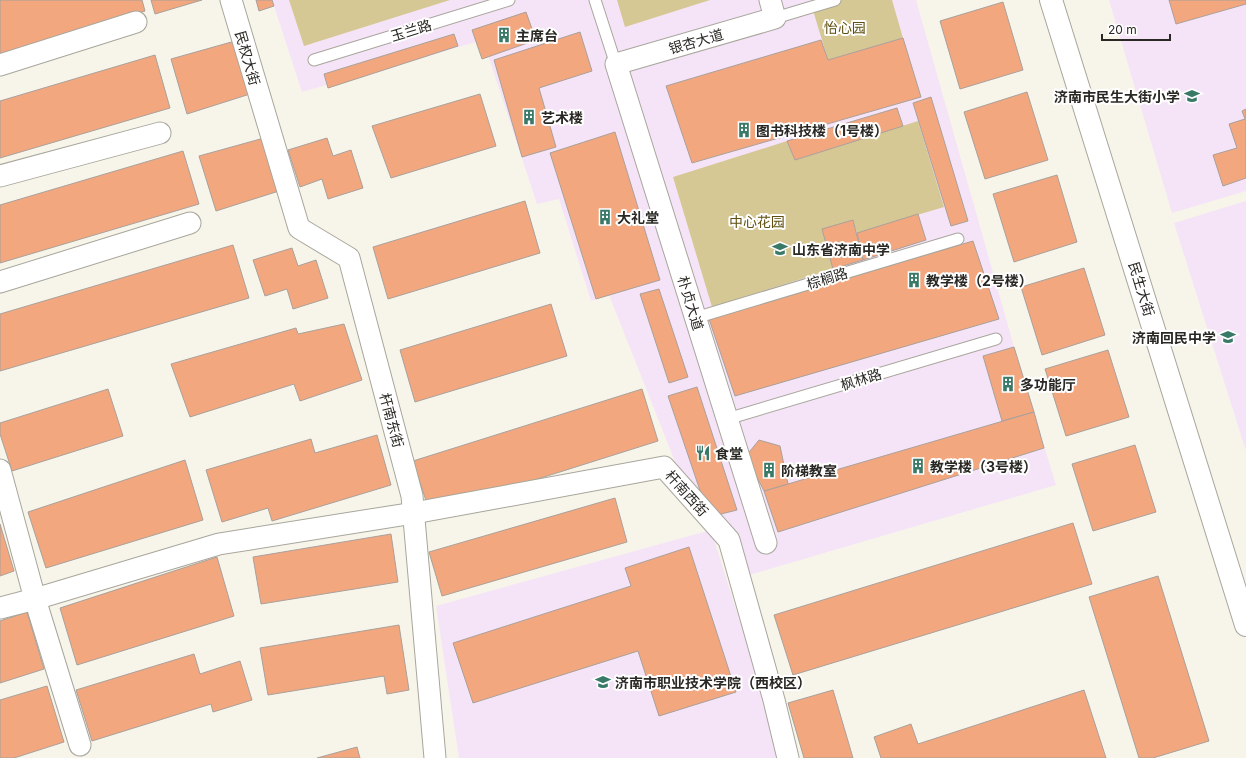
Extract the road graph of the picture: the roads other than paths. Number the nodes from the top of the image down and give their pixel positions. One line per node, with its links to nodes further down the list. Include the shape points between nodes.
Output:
1 (231, 0): 11 (street, 民权大街)
2 (509, 0): 8 (lane, 玉兰路)
3 (595, 0): 10 (lane)
4 (835, 0): 6 (lane)
5 (1052, 0): 25 (main road, 民生大街)
6 (772, 9): 10 (street, 银杏大道)
7 (136, 22): 9 (street)
8 (314, 60)
9 (0, 65)
10 (617, 66): 17 (street, 朴贞大道)
11 (265, 117): 21 (street, 杆南东街, via 299,228 349,258 412,496)
12 (160, 133): 13 (street)
13 (0, 176)
14 (190, 223): 16 (street)
15 (958, 239): 17 (lane, 棕榈路)
16 (0, 282)
17 (695, 318): 19 (street, 朴贞大道)
18 (996, 339): 19 (lane, 枫林路)
19 (727, 419): 22 (street, 朴贞大道)
20 (0, 470): 23 (street)
21 (414, 513): 23 (street, via 219,544); 27 (street, 杆南东街); 28 (street, 杆南西街, via 664,467 729,540)
22 (766, 543)
23 (35, 599): 24 (street); 26 (street)
24 (0, 608)
25 (1246, 625)
26 (80, 744)
27 (435, 758)
28 (788, 758)

